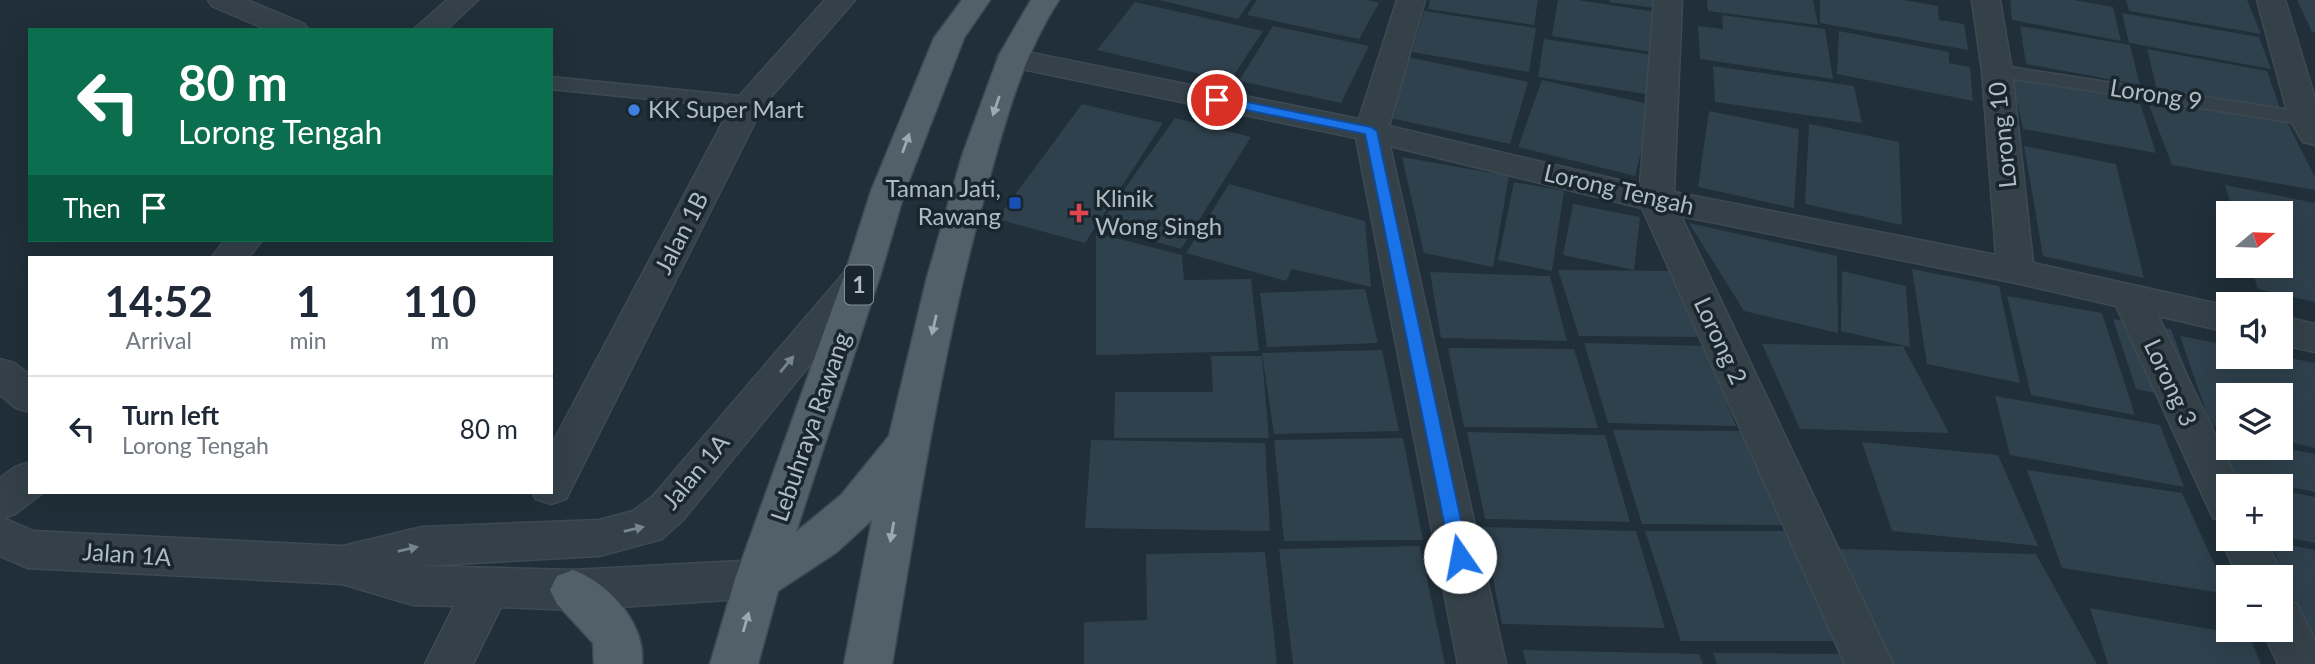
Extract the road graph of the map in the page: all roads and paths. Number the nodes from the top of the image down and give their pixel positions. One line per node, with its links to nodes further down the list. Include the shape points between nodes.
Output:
1 (222, 0): 10 (street)
2 (464, 0): 11 (street)
3 (841, 0): 15 (street, Jalan 1B)
4 (976, 0): 22 (main road, Lebuhraya Rawang / 1, one-way to 4, via 914,121 949,38)
5 (1045, 0): 12 (main road)
6 (1411, 0): 17 (street)
7 (1668, 0): 18 (street, Lorong 2)
8 (1986, 0): 13 (street, Lorong 10)
9 (2271, 0): 16 (street)
10 (289, 28)
11 (430, 28)
12 (1012, 58): 17 (street, Lorong Tengah); 29 (main road, one-way to 29, via 960,215)
13 (1997, 71): 16 (lane, Lorong 9); 21 (street, Lorong 10)
14 (553, 83): 15 (lane)
15 (749, 103): 30 (street, Jalan 1B)
16 (2312, 124)
17 (1371, 131): 18 (street, Lorong Tengah); 46 (street)
18 (1656, 200): 21 (street, Lorong Tengah); 47 (street, Lorong 2)
19 (242, 242): 20 (street)
20 (231, 256)
21 (2016, 271): 23 (street, Lorong Tengah)
22 (862, 276): 36 (street, Jalan 1A, one-way to 22, via 599,538 646,526 668,508); 38 (main road, Lebuhraya Rawang / 1)
23 (2130, 297): 24 (street, Lorong Tengah); 31 (street, Lorong 3)
24 (2216, 316)
25 (2293, 333): 26 (street)
26 (2315, 338)
27 (0, 373): 28 (street)
28 (28, 395)
29 (913, 417): 38 (main road, via 901,449 858,509 796,558); 45 (main road, one-way to 45)
30 (553, 478)
31 (2216, 480)
32 (28, 481): 34 (street)
33 (546, 494): 36 (street, Jalan 1B)
34 (0, 502)
35 (0, 535): 37 (street, Jalan 1A, via 28,548)
36 (524, 542): 37 (street, Jalan 1A, one-way to 36, via 422,546)
37 (342, 565): 39 (street, Jalan 1A, via 413,585)
38 (758, 579): 40 (street, Jalan 1A); 44 (main road, Lebuhraya Rawang / 1, one-way to 38)
39 (487, 588): 40 (street, Jalan 1A); 42 (street)
40 (573, 590): 43 (main road, via 611,628)
41 (2291, 642): 48 (street)
42 (449, 664)
43 (618, 664)
44 (734, 664)
45 (868, 664)
46 (1482, 664)
47 (1868, 664)
48 (2302, 664)

